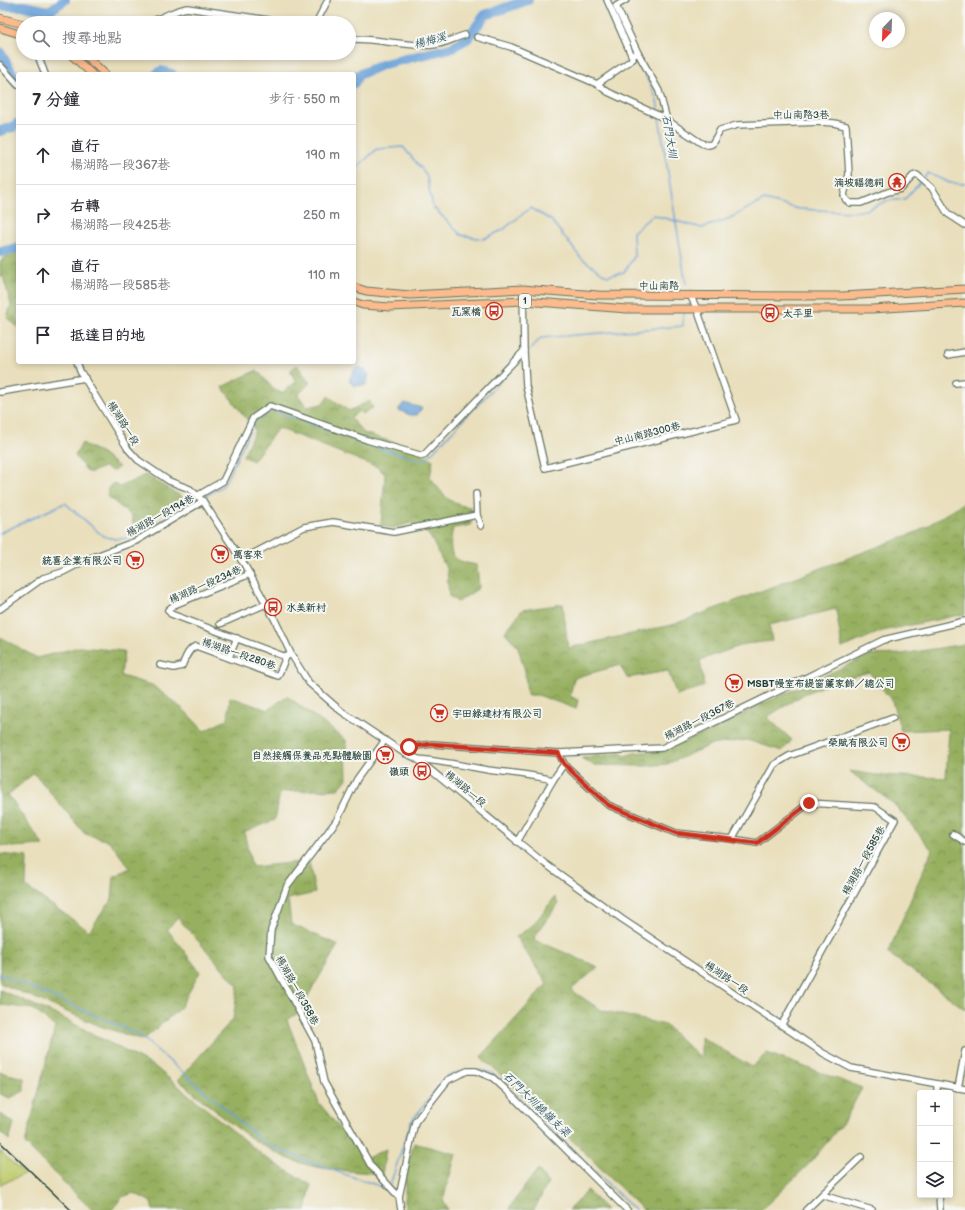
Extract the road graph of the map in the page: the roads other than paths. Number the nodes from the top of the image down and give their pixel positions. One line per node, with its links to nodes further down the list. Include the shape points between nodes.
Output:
1 (328, 0): 6 (street)
2 (606, 0): 15 (street)
3 (626, 0): 14 (street, via 616,6)
4 (165, 16): 5 (street, via 172,11 187,8)
5 (241, 16)
6 (320, 16)
7 (3, 19): 8 (main road)
8 (16, 22)
9 (2, 29): 10 (main road)
10 (16, 33)
11 (465, 35): 13 (street, via 433,45)
12 (477, 37): 24 (street, via 511,47)
13 (356, 39)
14 (638, 53): 15 (street); 25 (street, via 659,91)
15 (632, 56): 24 (street, via 633,59)
16 (40, 60): 20 (street)
17 (76, 60): 21 (main road)
18 (92, 60): 22 (main road)
19 (0, 65): 23 (street)
20 (44, 72)
21 (90, 72)
22 (103, 72)
23 (16, 83)
24 (597, 84): 25 (street, via 608,92)
25 (665, 119): 26 (street, 中山南路3巷, via 708,145 712,144 720,130 737,125 821,122 846,126 849,174 844,195 846,200 850,203 861,203 901,189 917,175 932,188 948,214)
26 (965, 225)
27 (356, 288): 28 (main road, 中山南路 / 1, via 410,295)
28 (523, 289): 30 (main road, 中山南路 / 1, via 598,295); 31 (street)
29 (965, 289): 30 (main road, 中山南路 / 1, via 842,296)
30 (690, 295): 34 (street, 中山南路300巷)
31 (524, 301): 32 (main road, 1, via 390,307); 34 (main road, 1, via 626,309); 36 (street)
32 (356, 303)
33 (965, 303): 34 (main road, 1, via 872,309)
34 (697, 309): 36 (street, 中山南路300巷, via 736,420 545,468 529,401)
35 (965, 352): 37 (street)
36 (524, 354): 44 (street, 楊湖路一段194巷, via 423,456 367,440 270,406 253,418 223,481)
37 (948, 355)
38 (78, 364): 39 (street, 楊湖路一段)
39 (85, 378): 42 (street); 44 (street, 楊湖路一段, via 128,449 138,460 169,481 190,489)
40 (965, 382): 41 (street)
41 (956, 383)
42 (0, 392)
43 (476, 494): 45 (street)
44 (200, 498): 47 (street, 楊湖路一段); 50 (street, 楊湖路一段194巷, via 136,541 43,578)
45 (477, 515): 46 (street); 47 (street, via 394,532 333,522 304,527)
46 (481, 526)
47 (241, 560): 48 (street, 楊湖路一段)
48 (250, 574): 49 (street, 楊湖路一段); 51 (street, 楊湖路一段234巷, via 174,605)
49 (266, 604): 53 (street); 55 (street, 楊湖路一段)
50 (0, 610)
51 (168, 610): 54 (street, 楊湖路一段280巷, via 171,614)
52 (965, 621): 61 (street, 楊湖路一段367巷, via 883,640 662,748)
53 (220, 624)
54 (237, 638): 55 (street, 楊湖路一段280巷); 56 (street)
55 (288, 656): 56 (street, 楊湖路一段280巷, via 278,676); 59 (street, 楊湖路一段, via 317,692)
56 (229, 657): 57 (street, 楊湖路一段280巷, via 196,646 188,652 182,666 174,668)
57 (160, 665)
58 (893, 718): 66 (street, via 789,756 774,764)
59 (385, 740): 60 (street, 楊湖路一段); 77 (street, 楊湖路一段358巷, via 357,779 337,820 287,886 271,930 268,956 315,1041 324,1082 371,1166)
60 (404, 753): 61 (street, 楊湖路一段367巷, via 409,747 432,744); 62 (street, 楊湖路一段)
61 (558, 753): 63 (street)
62 (416, 758): 64 (street, via 535,775); 67 (street, 楊湖路一段)
63 (564, 764): 64 (street); 66 (street, via 608,805 676,833)
64 (553, 780): 67 (street)
65 (953, 834): 68 (street)
66 (732, 839): 69 (street, 楊湖路一段585巷, via 757,843 809,803 875,806 895,820)
67 (517, 842): 69 (street, 楊湖路一段, via 622,919)
68 (965, 842)
69 (782, 1024): 71 (street, 楊湖路一段, via 823,1053 852,1068)
70 (965, 1051): 72 (street)
71 (937, 1085): 72 (street, 楊湖路一段); 74 (street)
72 (958, 1088): 73 (street, 楊湖路一段)
73 (965, 1089)
74 (937, 1090)
75 (861, 1157): 76 (street)
76 (822, 1195): 79 (street); 82 (street)
77 (399, 1197): 80 (street); 81 (street, via 415,1122 448,1080 467,1071 476,1071 493,1078)
78 (939, 1198): 84 (street)
79 (856, 1207): 83 (street)
80 (401, 1210)
81 (627, 1210)
82 (806, 1210)
83 (872, 1210)
84 (940, 1210)

